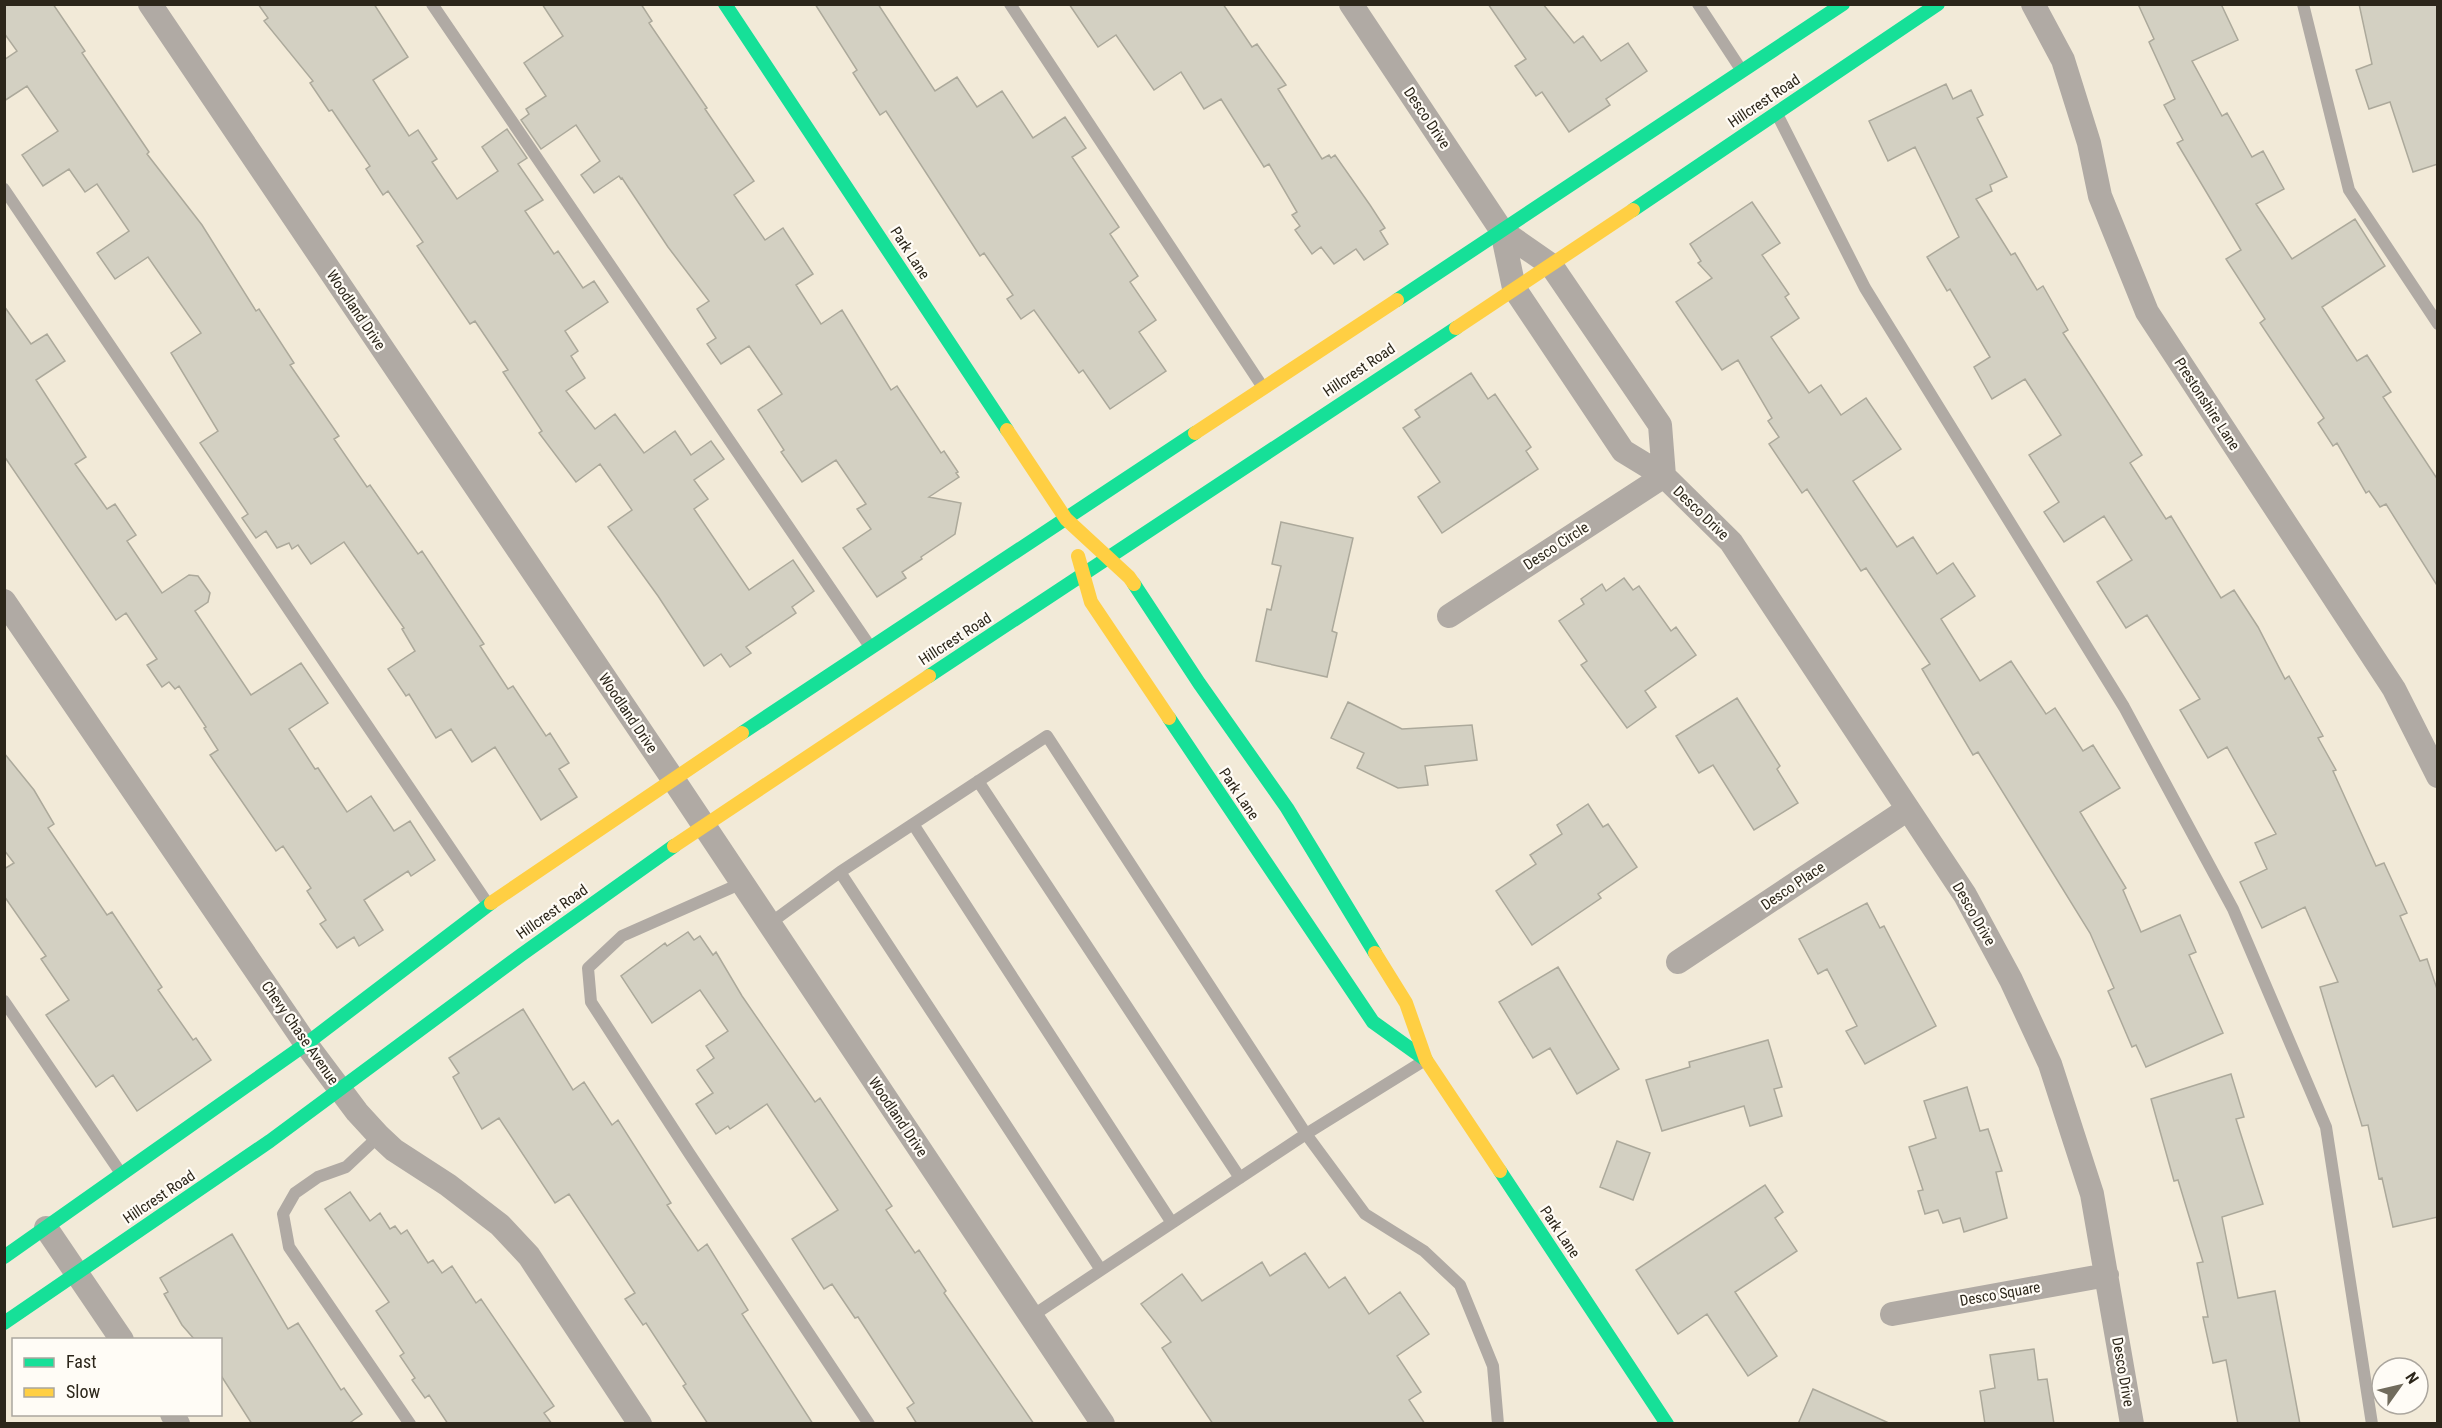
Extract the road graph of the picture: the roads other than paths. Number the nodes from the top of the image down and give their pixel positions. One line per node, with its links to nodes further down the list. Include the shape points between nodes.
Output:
1 (150, 4): 27 (street, Woodland Drive)
2 (432, 4): 25 (lane)
3 (725, 4): 20 (main road, Park Lane)
4 (1010, 4): 18 (lane)
5 (1351, 4): 14 (street, Desco Drive)
6 (1698, 4): 11 (lane)
7 (1843, 4): 11 (main road)
8 (1938, 4): 12 (main road, Hillcrest Road)
9 (2033, 4): 26 (street, Prestonshire Lane, via 2062,60 2089,143 2100,196 2147,312 2394,689)
10 (2303, 4): 17 (lane, via 2349,190)
11 (1742, 71): 14 (main road)
12 (1777, 113): 15 (main road, Hillcrest Road); 62 (lane, via 1865,288 2124,707 2233,909 2326,1127)
13 (4, 189): 34 (lane)
14 (1502, 231): 15 (street, Desco Drive); 16 (street, Desco Drive); 18 (main road)
15 (1551, 265): 16 (main road, Hillcrest Road); 19 (street, Desco Drive, via 1660,424)
16 (1515, 288): 19 (street, Desco Drive, via 1623,451); 21 (main road, Hillcrest Road)
17 (2438, 324)
18 (1263, 387): 20 (main road)
19 (1664, 476): 24 (street, Desco Circle); 29 (street, Desco Drive, via 1731,542)
20 (1066, 519): 21 (main road, Park Lane); 22 (main road, Park Lane); 25 (main road)
21 (1108, 558): 22 (main road, Hillcrest Road); 39 (main road, Park Lane, via 1133,583 1287,808 1406,1003)
22 (1083, 574): 31 (main road, Hillcrest Road); 39 (main road, Park Lane, via 1091,602 1372,1022)
23 (4, 601): 38 (street, Chevy Chase Avenue)
24 (1449, 616)
25 (871, 648): 27 (main road)
26 (2438, 776)
27 (673, 779): 31 (street, Woodland Drive); 34 (main road)
28 (978, 781): 30 (lane); 41 (lane, via 1047,736); 44 (lane)
29 (1908, 809): 36 (street, Desco Place); 50 (street, Desco Drive, via 1970,904 2050,1064 2092,1194)
30 (912, 824): 32 (lane); 45 (lane)
31 (703, 825): 33 (street, Woodland Drive); 40 (main road, Hillcrest Road)
32 (840, 872): 35 (lane); 48 (lane)
33 (742, 883): 35 (street, Woodland Drive); 57 (lane, via 622,936 588,968 591,1002)
34 (488, 905): 38 (main road)
35 (769, 924): 52 (street, Woodland Drive)
36 (1678, 962)
37 (4, 1001): 43 (lane)
38 (306, 1044): 40 (street, Chevy Chase Avenue); 43 (main road)
39 (1426, 1059): 41 (lane); 60 (main road, Park Lane)
40 (340, 1088): 42 (street, Chevy Chase Avenue); 49 (main road, Hillcrest Road)
41 (1306, 1134): 44 (lane); 59 (lane, via 1365,1214 1424,1251 1460,1285 1493,1366)
42 (379, 1136): 55 (lane, via 346,1167 318,1177 295,1193 283,1214 289,1247); 56 (street, Chevy Chase Avenue, via 500,1225 529,1256)
43 (122, 1176): 46 (main road)
44 (1240, 1178): 45 (lane)
45 (1172, 1223): 48 (lane)
46 (46, 1228): 47 (main road); 49 (street)
47 (4, 1257)
48 (1101, 1270): 52 (lane)
49 (78, 1273): 53 (main road, Hillcrest Road); 54 (street)
50 (2107, 1275): 51 (street, Desco Square); 61 (street, Desco Drive)
51 (1892, 1314)
52 (1032, 1316): 58 (street, Woodland Drive)
53 (4, 1323)
54 (121, 1338)
55 (410, 1424)
56 (640, 1424)
57 (869, 1424)
58 (1103, 1424)
59 (1498, 1424)
60 (1667, 1424)
61 (2132, 1424)
62 (2372, 1424)

